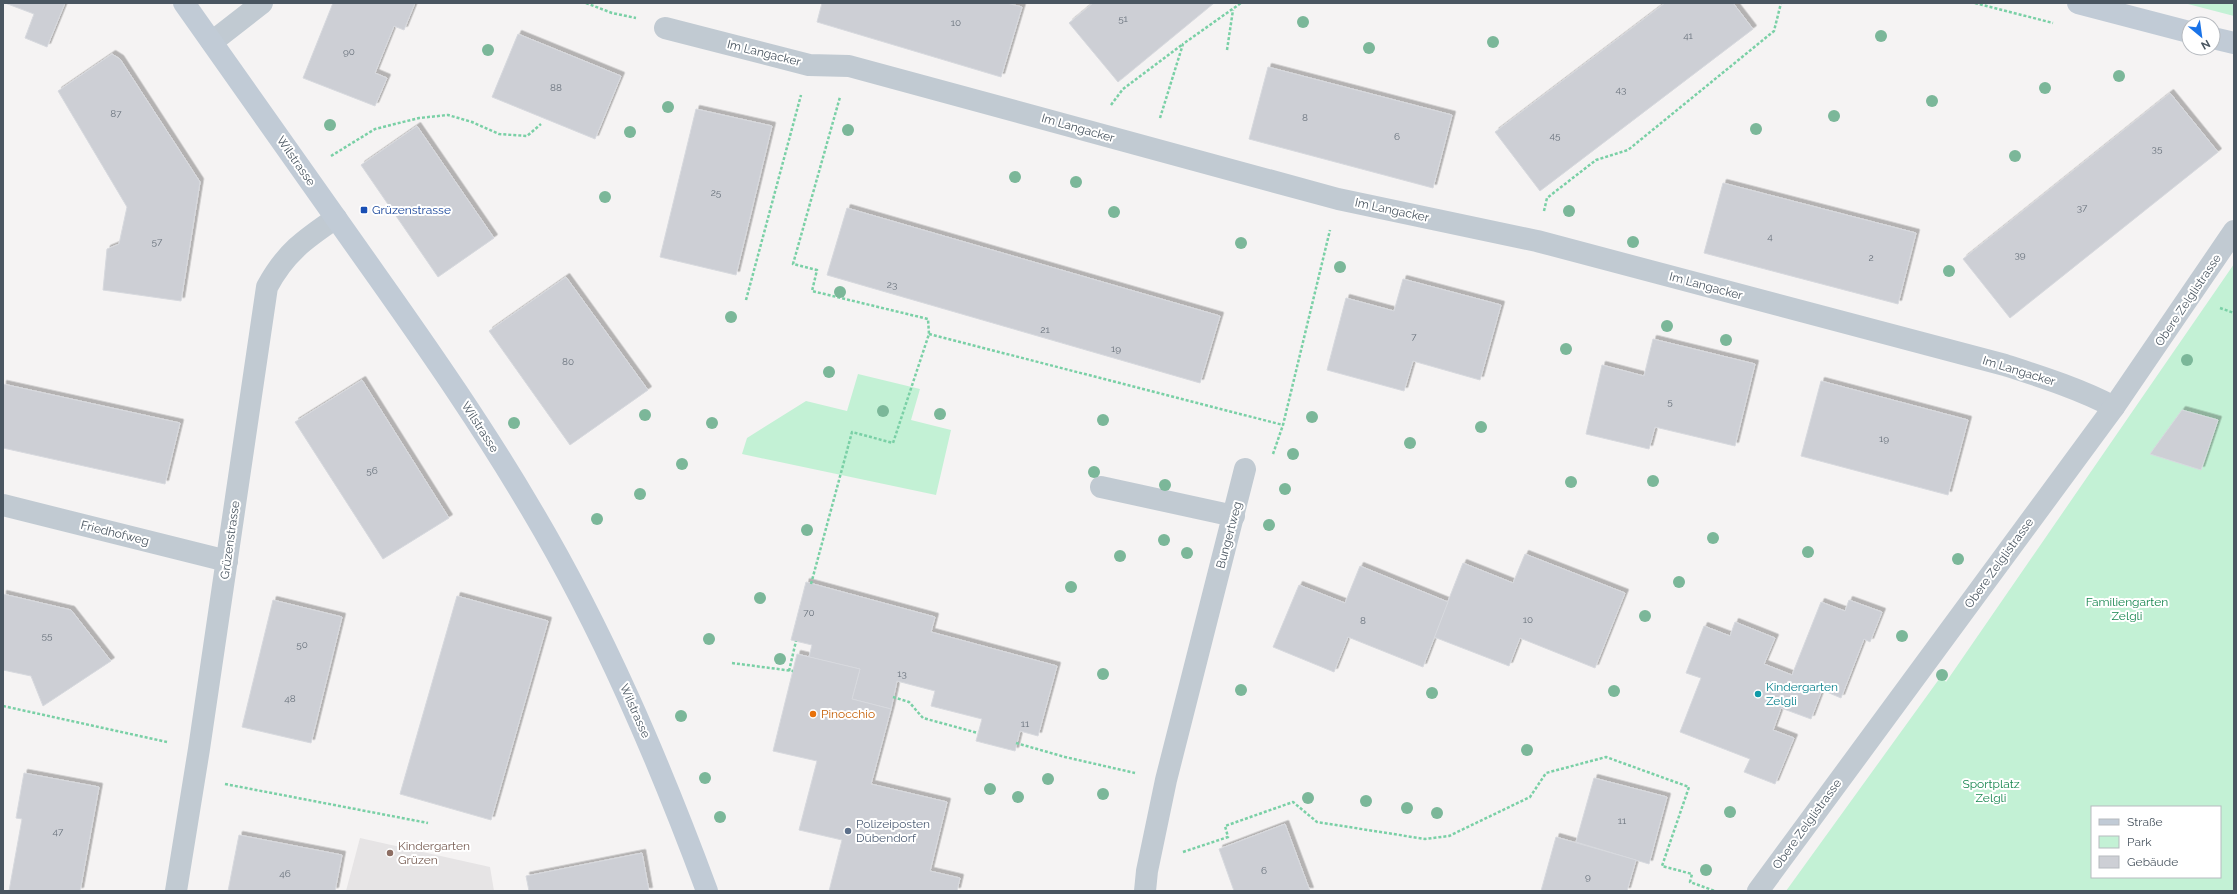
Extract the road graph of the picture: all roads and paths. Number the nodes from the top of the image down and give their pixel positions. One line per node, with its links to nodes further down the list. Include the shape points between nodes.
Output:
1 (184, 3): 11 (street, Wilstrasse)
2 (262, 3): 11 (street)
3 (586, 3): 8 (path)
4 (1241, 3): 7 (path)
5 (1782, 3): 24 (path, via 1774,31 1768,36 1628,150 1596,160 1547,198)
6 (2078, 3): 9 (street)
7 (1233, 10): 13 (path); 14 (path)
8 (665, 28): 15 (street, Im Langacker)
9 (2181, 30)
10 (2221, 40): 12 (street)
11 (212, 42): 22 (street, Wilstrasse)
12 (2234, 43)
13 (1183, 44): 18 (path, via 1123,89 1110,107); 19 (path)
14 (1227, 50)
15 (809, 65): 16 (street, Im Langacker); 25 (path)
16 (849, 66): 18 (street, Im Langacker); 26 (path, via 793,264 817,270 812,291 928,319)
17 (541, 124): 20 (path, via 527,136 499,134 448,115 420,118 375,129)
18 (1101, 134): 19 (street, Im Langacker)
19 (1151, 149): 21 (street, Im Langacker)
20 (329, 157)
21 (1338, 199): 24 (street, Im Langacker); 28 (path)
22 (336, 218): 33 (street, Grüzenstrasse, via 298,244 267,287); 49 (street, Wilstrasse, via 472,413 532,510 634,707 671,794)
23 (2234, 231): 27 (street, Obere Zelglistrasse)
24 (1537, 241): 27 (street, Im Langacker, via 2005,366 2063,384)
25 (746, 300)
26 (929, 334): 28 (path); 34 (path, via 893,444 852,432)
27 (2114, 407): 52 (street, Obere Zelglistrasse)
28 (1282, 425): 29 (path, via 1271,462)
29 (1246, 469): 32 (street, Bungertweg)
30 (1101, 487): 32 (street)
31 (3, 504): 33 (street, Friedhofweg)
32 (1234, 516): 45 (street, Bungertweg)
33 (227, 561): 43 (street, Grüzenstrasse)
34 (811, 584)
35 (796, 641): 37 (path)
36 (732, 663): 37 (path)
37 (789, 671): 38 (path)
38 (793, 671)
39 (893, 697): 41 (path, via 910,702 924,718)
40 (3, 706): 43 (path)
41 (978, 732)
42 (1016, 743): 45 (path)
43 (199, 750): 44 (street, Grüzenstrasse)
44 (195, 778): 46 (path); 48 (street, Grüzenstrasse)
45 (1166, 780): 47 (street, Bungertweg)
46 (428, 823)
47 (1149, 864): 50 (street, Bungertweg); 51 (path, via 1228,837 1225,826 1293,802 1317,822 1425,839 1449,836 1530,797 1546,773 1606,757 1688,787 1662,866 1692,874 1690,882)
48 (176, 891)
49 (707, 891)
50 (1145, 891)
51 (1715, 891)
52 (1758, 891)

